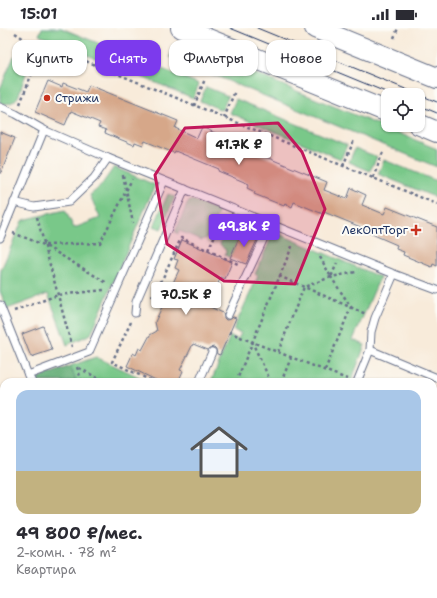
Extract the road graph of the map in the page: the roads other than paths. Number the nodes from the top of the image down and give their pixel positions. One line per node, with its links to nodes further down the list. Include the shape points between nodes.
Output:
1 (181, 28): 5 (main road)
2 (315, 28): 3 (main road)
3 (437, 78)
4 (0, 107): 7 (lane)
5 (381, 109)
6 (425, 127): 8 (main road)
7 (44, 130): 9 (lane); 12 (lane)
8 (437, 132)
9 (108, 158): 10 (lane); 12 (lane, via 94,178 69,202 34,207)
10 (164, 180): 11 (lane); 22 (lane, via 89,352)
11 (185, 190): 13 (lane); 18 (lane, via 138,297)
12 (14, 202): 14 (lane)
13 (270, 225): 15 (lane); 19 (lane)
14 (0, 238)
15 (394, 274): 16 (lane); 20 (lane, via 371,332)
16 (437, 290)
17 (0, 305): 22 (lane)
18 (135, 313)
19 (228, 315)
20 (370, 350): 25 (lane); 26 (lane)
21 (212, 352): 24 (lane)
22 (28, 375): 23 (lane)
23 (30, 378)
24 (201, 378)
25 (359, 378)
26 (437, 378)

